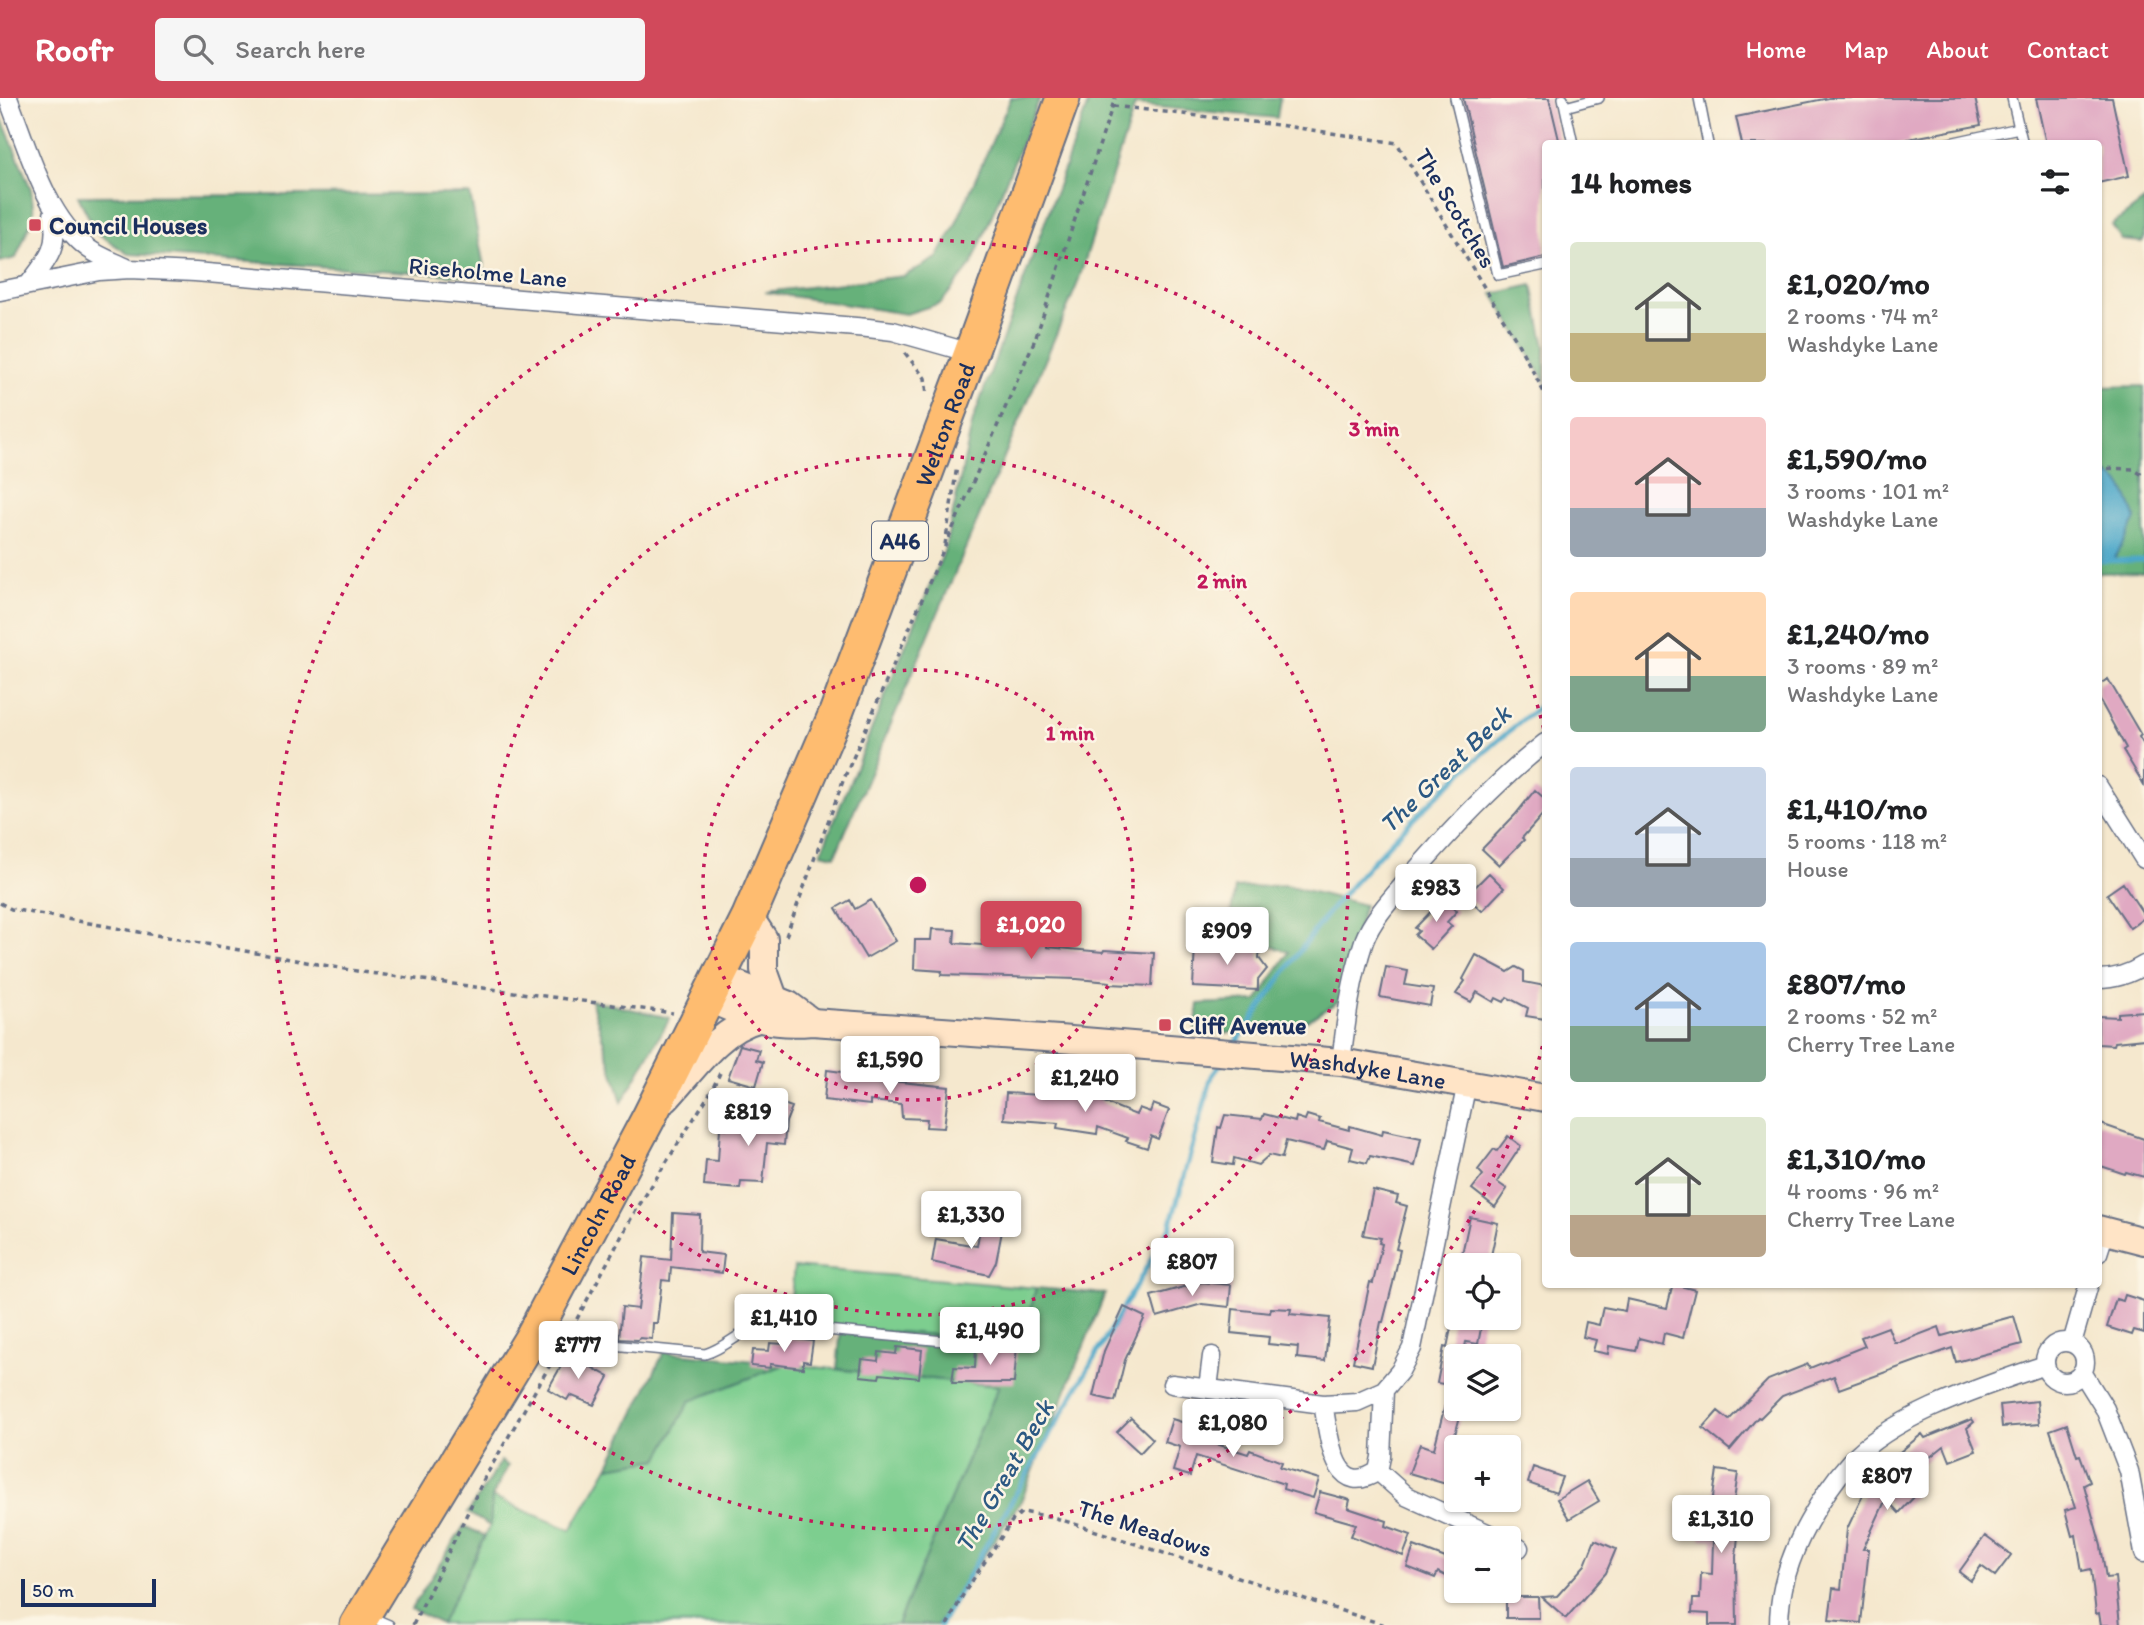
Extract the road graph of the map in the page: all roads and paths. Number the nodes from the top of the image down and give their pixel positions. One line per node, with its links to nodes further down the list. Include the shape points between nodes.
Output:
1 (8, 98): 15 (street)
2 (1063, 98): 20 (highway, Welton Road / A46)
3 (1115, 98): 9 (path)
4 (1455, 98): 16 (lane, via 1498,275)
5 (1599, 98): 8 (lane)
6 (1699, 98): 12 (lane)
7 (2012, 98): 10 (lane)
8 (1564, 102): 11 (lane)
9 (1112, 106): 21 (path, The Scotches, via 1397,143); 29 (path, via 1036,337 844,781)
10 (2019, 128): 13 (lane); 14 (lane)
11 (1572, 140)
12 (1706, 140)
13 (1964, 140)
14 (2022, 140)
15 (52, 207): 17 (street, via 66,229 90,250); 18 (street, via 57,235 49,257)
16 (1542, 266)
17 (131, 269): 18 (street, Riseholme Lane); 20 (street, Riseholme Lane, via 868,328)
18 (29, 284): 19 (street, Riseholme Lane)
19 (0, 291)
20 (971, 353): 28 (highway, Welton Road / A46, via 836,713)
21 (1542, 388)
22 (2102, 468): 23 (path, via 2133,469)
23 (2144, 476)
24 (1542, 745): 34 (street, via 1443,839 1389,901 1365,938 1347,1007)
25 (2102, 792): 26 (street)
26 (2144, 859)
27 (0, 903): 32 (path, via 11,909 362,972 621,1006)
28 (749, 916): 32 (highway, Welton Road / A46); 33 (street, via 764,939)
29 (786, 937)
30 (2144, 965): 31 (street)
31 (2102, 979)
32 (709, 997): 33 (street, Washdyke Lane); 37 (highway, Lincoln Road / A46)
33 (766, 1009): 34 (street, Washdyke Lane, via 785,1024 812,1022); 37 (street, via 718,1041)
34 (1341, 1062): 35 (street, Washdyke Lane)
35 (1467, 1083): 36 (street, Washdyke Lane); 49 (street, via 1412,1348)
36 (1542, 1097)
37 (648, 1119): 41 (highway, Lincoln Road / A46)
38 (2102, 1237): 39 (street)
39 (2144, 1241)
40 (2088, 1288): 43 (street)
41 (532, 1337): 42 (lane, via 705,1354 761,1324); 54 (highway, Lincoln Road / A46)
42 (966, 1343)
43 (2072, 1343): 45 (street, via 2054,1345); 46 (street, via 2084,1355)
44 (1212, 1356): 48 (street)
45 (2045, 1365): 46 (street, via 2058,1380 2071,1380); 57 (street, via 1922,1414 1884,1434 1852,1460 1801,1536 1786,1574)
46 (2082, 1372): 53 (street, via 2105,1409 2129,1471)
47 (1172, 1384): 48 (street)
48 (1208, 1388): 50 (street)
49 (1384, 1390): 50 (street, via 1357,1402); 51 (street)
50 (1323, 1404): 51 (street, via 1342,1473 1352,1478)
51 (1378, 1471): 52 (street, via 1406,1496)
52 (1472, 1526)
53 (2144, 1553)
54 (370, 1621)
55 (947, 1625): 56 (path, The Meadows, via 1022,1512 1053,1517)
56 (1385, 1625)
57 (1779, 1625)

